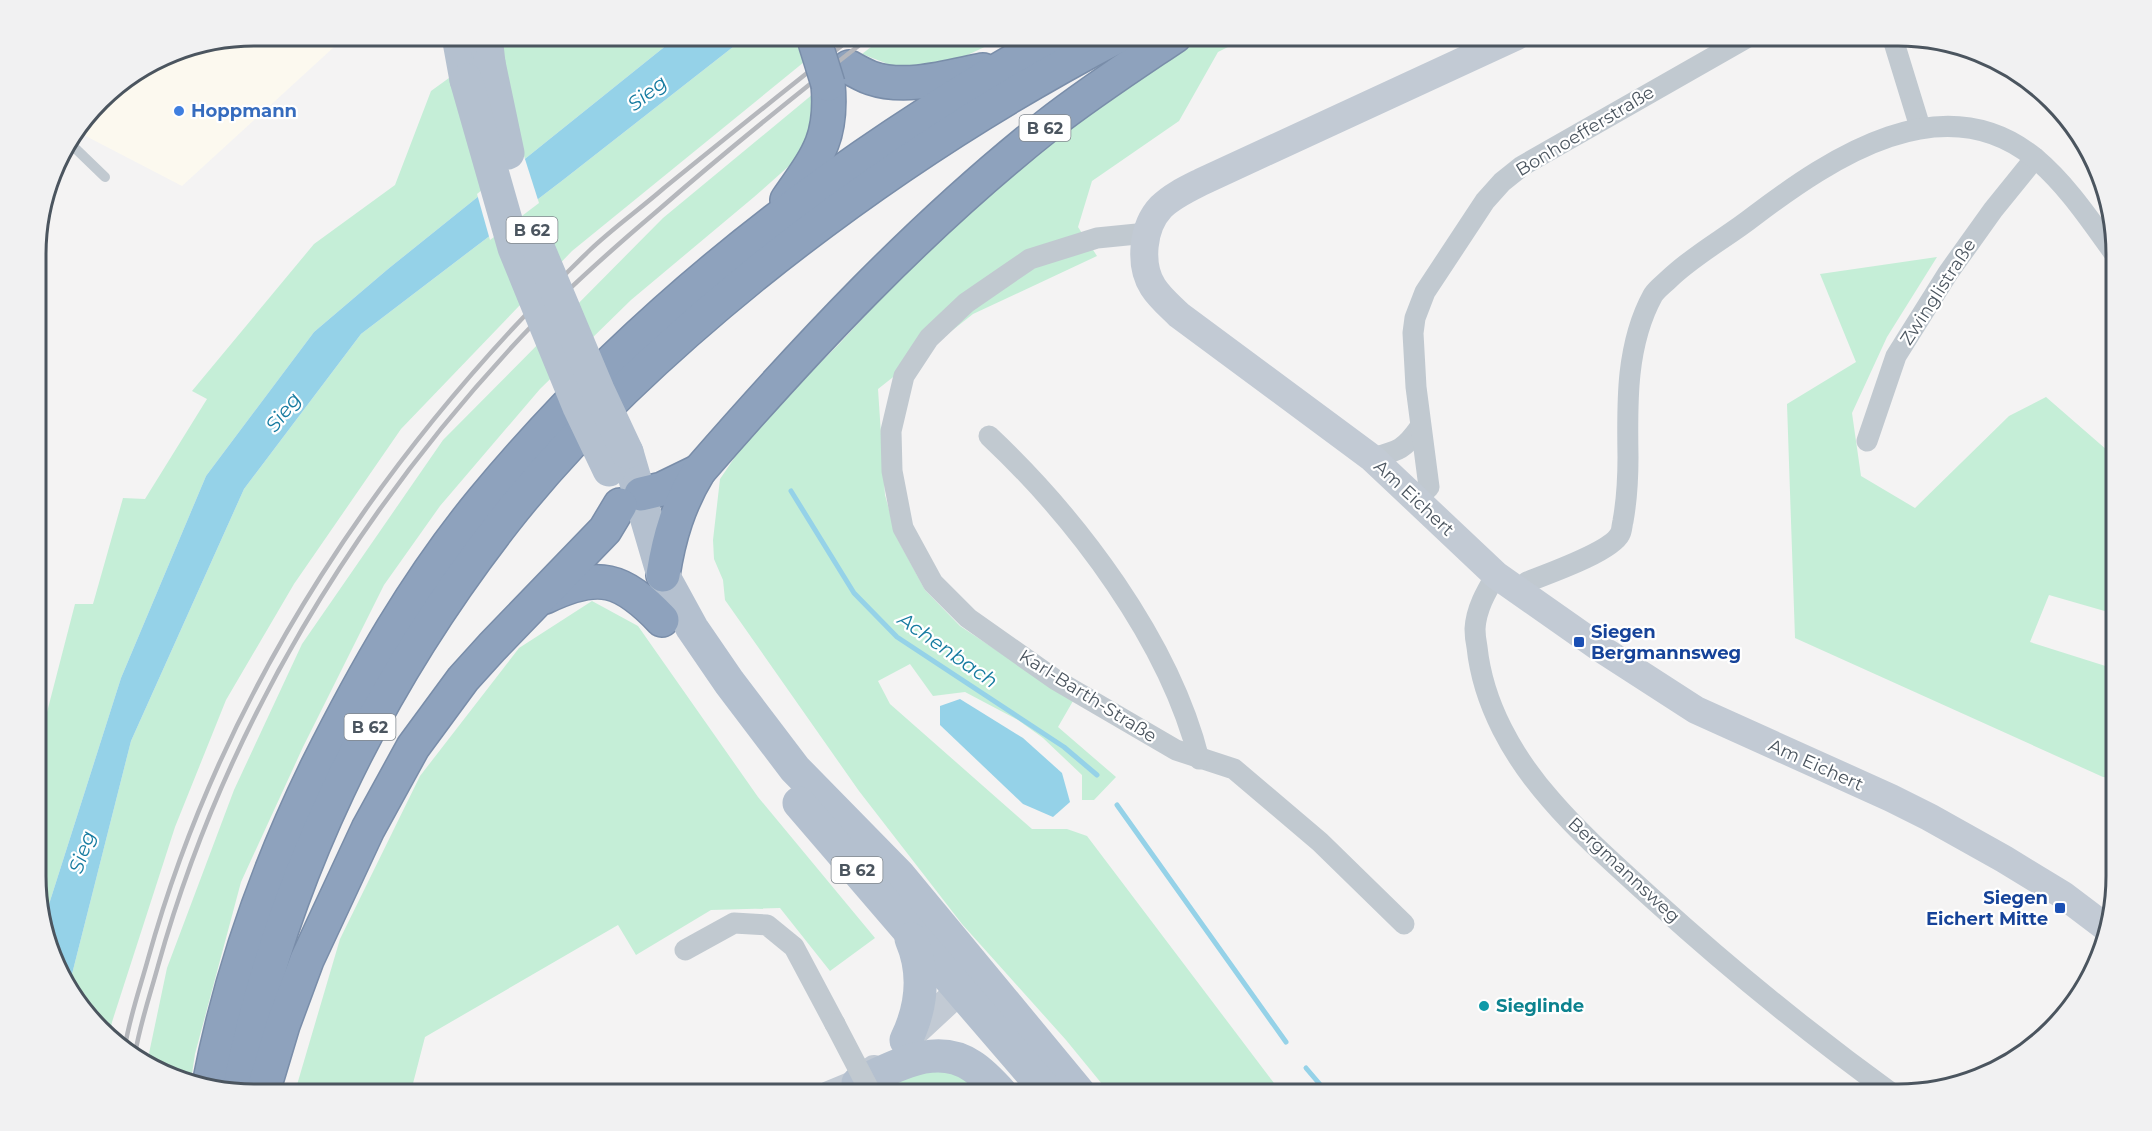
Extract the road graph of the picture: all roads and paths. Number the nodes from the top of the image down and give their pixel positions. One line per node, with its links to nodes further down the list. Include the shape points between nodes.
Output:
1 (1099, 46): 40 (highway, B 62, via 933,145 789,247 712,309 599,414 507,517 421,638 355,755 298,883 255,1020)
2 (1160, 46): 23 (highway, B 62, via 1049,125 925,232 809,348)
3 (1495, 46): 17 (street, Am Eichert, via 1201,182 1161,207)
4 (1732, 46): 19 (street, Bonhoefferstraße, via 1522,166 1485,201 1425,292 1415,318)
5 (1895, 46): 12 (street)
6 (468, 47): 9 (main road, B 62)
7 (818, 47): 11 (highway, B 62)
8 (1039, 47): 10 (highway, B 62)
9 (480, 60): 24 (main road, B 62, bridge, via 514,248 579,407 618,461)
10 (1005, 65): 11 (highway, B 62, via 912,82); 16 (highway, B 62, via 828,181)
11 (838, 76): 16 (highway, B 62, via 818,156)
12 (1920, 127): 14 (street, via 1951,125 1995,134); 28 (street, via 1870,144 1824,167 1688,261 1654,294 1636,338 1627,394 1628,494 1620,534 1606,548 1527,582)
13 (75, 149): 15 (lane)
14 (2035, 158): 18 (street, via 2064,185); 21 (street, Zwinglistraße, via 1954,264 1896,356)
15 (105, 177)
16 (770, 226): 39 (highway, B 62, via 646,328 565,409 482,501 394,625 298,806 244,950)
17 (1147, 233): 22 (street, Am Eichert, via 1146,270 1163,300); 31 (street, Karl-Barth-Straße, via 1097,238 1030,259 966,303 929,338 904,376 891,431 892,471 903,528 933,583 968,618 1056,680 1176,750)
18 (2105, 242)
19 (1420, 427): 22 (street, via 1408,444); 25 (street, Bonhoefferstraße, via 1428,488)
20 (989, 436): 31 (street, via 1022,467 1090,548 1147,631 1192,729)
21 (1867, 441)
22 (1372, 458): 25 (street, Am Eichert)
23 (699, 471): 24 (highway, B 62); 26 (highway, B 62, via 675,520)
24 (630, 499): 26 (main road, B 62); 29 (highway, B 62); 30 (main road, B 62, via 641,574)
25 (1416, 500): 27 (street, Am Eichert)
26 (663, 574): 36 (main road, B 62, via 692,628 729,682 795,769 899,875)
27 (1496, 575): 28 (street, Am Eichert); 48 (street, Bergmannsweg, via 1481,600 1475,629 1479,670 1492,710 1519,757 1550,799 1717,957)
28 (1518, 592): 32 (street, Am Eichert, via 1696,710 1929,817 2063,895)
29 (538, 600): 30 (highway, B 62, via 581,583 613,584 642,599); 41 (highway, B 62, via 463,679 413,747 392,784 307,960)
30 (662, 620): 33 (main road, B 62, via 755,753)
31 (1199, 759): 34 (street, Karl-Barth-Straße, via 1234,769 1320,842)
32 (2100, 923)
33 (904, 924): 36 (main road, B 62); 37 (main road, via 919,962 922,982 918,1012)
34 (1404, 924)
35 (685, 950): 42 (street, bridge, via 734,923 767,925 794,947 835,1024)
36 (970, 982): 37 (street); 38 (main road, B 62); 47 (main road, B 62)
37 (906, 1040): 38 (main road, via 959,1038); 43 (street)
38 (1028, 1070): 46 (main road, B 62)
39 (210, 1079)
40 (241, 1084)
41 (265, 1084)
42 (851, 1084)
43 (860, 1084)
44 (867, 1084): 45 (main road, via 917,1058 935,1055 972,1066)
45 (991, 1084)
46 (1040, 1084)
47 (1070, 1084)
48 (1879, 1084)

